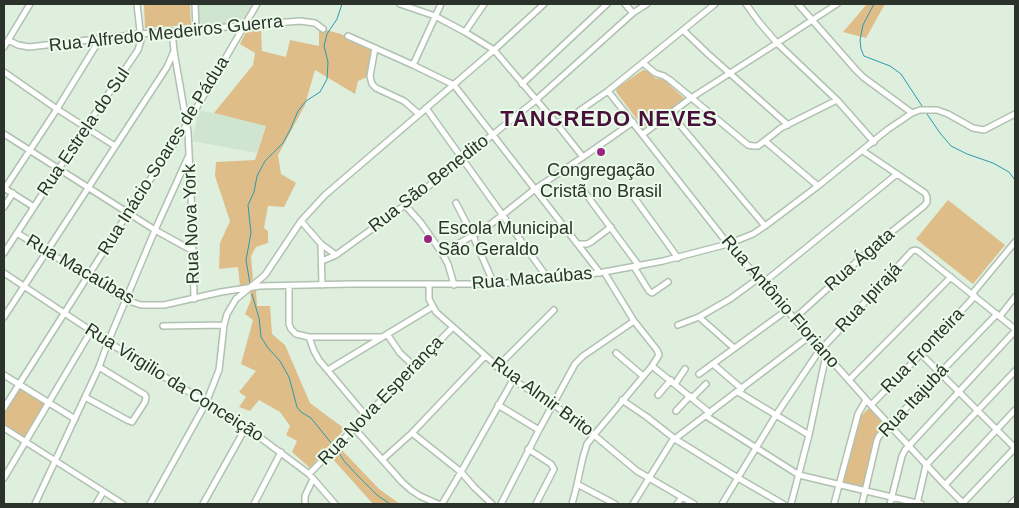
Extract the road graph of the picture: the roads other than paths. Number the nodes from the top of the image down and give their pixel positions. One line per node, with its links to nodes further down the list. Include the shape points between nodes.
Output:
1 (30, 4): 28 (street)
2 (137, 4): 25 (street, Rua Estrela do Sul)
3 (195, 4): 20 (street)
4 (257, 4): 19 (street, Rua Inácio Soares de Pádua)
5 (400, 4): 17 (street)
6 (440, 4): 17 (street)
7 (484, 4): 24 (street)
8 (544, 4): 32 (street)
9 (607, 4): 39 (street)
10 (624, 4): 16 (street)
11 (646, 4): 16 (street, Rua São Benedito)
12 (715, 4): 22 (street)
13 (746, 4): 29 (street)
14 (798, 4): 18 (street)
15 (837, 4): 18 (street)
16 (633, 14): 42 (street, Rua São Benedito)
17 (435, 16): 24 (street); 35 (street)
18 (812, 20): 29 (street); 47 (street, via 863,76)
19 (245, 25): 20 (street, Rua Alfredo Medeiros Guerra); 21 (street, Rua Alfredo Medeiros Guerra, via 300,21 315,23); 51 (street, Rua Inácio Soares de Pádua)
20 (196, 29): 23 (street, Rua Alfredo Medeiros Guerra)
21 (323, 29)
22 (683, 30): 34 (street); 37 (street)
23 (172, 31): 25 (street, Rua Alfredo Medeiros Guerra); 33 (street, Rua Nova York)
24 (465, 32): 32 (street)
25 (140, 34): 27 (street, Rua Alfredo Medeiros Guerra); 54 (street, Rua Estrela do Sul, via 138,50)
26 (348, 36): 31 (street)
27 (100, 39): 28 (street, Rua Alfredo Medeiros Guerra, via 29,47); 45 (street)
28 (8, 40): 30 (street)
29 (777, 44): 37 (street); 43 (street)
30 (4, 47)
31 (375, 48): 35 (street); 48 (street, via 370,76 372,84 404,101)
32 (494, 50): 38 (street); 39 (street)
33 (174, 52): 51 (street, Rua Nova York); 60 (street, via 167,68)
34 (643, 63): 40 (street); 41 (street)
35 (413, 65): 38 (street)
36 (4, 72): 45 (street)
37 (730, 73): 41 (street); 53 (street)
38 (454, 84): 44 (street); 56 (street)
39 (522, 84): 42 (street)
40 (608, 91): 50 (street, Rua Antônio Floriano); 52 (street)
41 (691, 98): 46 (street); 58 (street, via 748,145 758,146)
42 (536, 100): 52 (street); 56 (street, Rua São Benedito)
43 (837, 100): 53 (street); 59 (street)
44 (426, 108): 48 (street); 65 (street)
45 (57, 109): 54 (street); 61 (street)
46 (670, 113): 57 (street); 82 (street)
47 (912, 113): 49 (street, Rua Macaúbas, via 937,110 984,130); 59 (street, Rua Macaúbas)
48 (419, 114): 81 (street, via 325,195)
49 (1015, 114)
50 (633, 122): 57 (street, Rua Antônio Floriano); 64 (street)
51 (187, 124): 63 (street, Rua Nova York); 79 (street, Rua Inácio Soares de Pádua)
52 (556, 124): 64 (street)
53 (788, 125): 58 (street)
54 (86, 127): 60 (street); 66 (street, Rua Estrela do Sul)
55 (4, 134): 61 (street)
56 (492, 134): 65 (street, Rua São Benedito); 71 (street)
57 (643, 134): 90 (street, Rua Antônio Floriano)
58 (765, 140): 68 (street)
59 (874, 142): 62 (street, Rua Macaúbas)
60 (115, 146): 70 (street)
61 (29, 151): 66 (street); 69 (street)
62 (863, 151): 67 (street); 68 (street, Rua Macaúbas)
63 (190, 155): 84 (street); 92 (street, Rua Nova York)
64 (583, 157): 71 (street)
65 (462, 159): 76 (street, Rua São Benedito); 80 (street)
66 (59, 169): 70 (street); 78 (street, Rua Estrela do Sul)
67 (898, 174): 105 (street); 126 (street, Rua Ágata, via 925,193 927,202)
68 (818, 186): 82 (street, Rua Macaúbas)
69 (4, 188): 74 (street)
70 (88, 188): 79 (street); 91 (street)
71 (535, 189): 80 (street); 89 (street)
72 (628, 189): 96 (street)
73 (583, 190): 83 (street)
74 (13, 193): 77 (street); 78 (street)
75 (456, 203): 86 (street)
76 (405, 205): 94 (street); 95 (street, Rua São Benedito)
77 (4, 207)
78 (34, 207): 85 (street, Rua Estrela do Sul)
79 (128, 213): 84 (street); 102 (street, Rua Inácio Soares de Pádua)
80 (502, 215): 86 (street); 104 (street)
81 (300, 221): 88 (street); 99 (street)
82 (765, 226): 90 (street, Rua Macaúbas)
83 (611, 227): 89 (street, via 591,242); 98 (street)
84 (155, 230): 92 (street); 118 (street)
85 (17, 233): 91 (street, Rua Macaúbas); 93 (street, Rua Estrela do Sul)
86 (473, 236): 94 (street); 107 (street)
87 (1015, 242): 115 (street, Rua Fronteira)
88 (322, 244): 95 (street); 97 (street)
89 (578, 244): 100 (street)
90 (728, 244): 96 (street, Rua Macaúbas); 105 (street, Rua Antônio Floriano)
91 (46, 251): 102 (street, Rua Macaúbas); 113 (street)
92 (193, 251): 117 (street, Rua Nova York)
93 (4, 253)
94 (442, 253): 110 (street)
95 (336, 255): 97 (street, Rua São Benedito)
96 (678, 258): 98 (street, Rua Macaúbas)
97 (322, 261): 108 (street)
98 (636, 266): 100 (street, Rua Macaúbas); 106 (street, via 652,293)
99 (268, 272): 111 (street, via 269,280); 114 (street)
100 (602, 273): 104 (street, Rua Macaúbas); 127 (street)
101 (4, 274): 113 (street, Rua Virgilio da Conceição)
102 (88, 277): 118 (street, Rua Macaúbas); 122 (street, Rua Inácio Soares de Pádua)
103 (951, 277): 115 (street); 139 (street, Rua Ipirajá, via 915,250); 157 (street)
104 (549, 280): 107 (street, Rua Macaúbas)
105 (761, 281): 121 (street, Rua Antônio Floriano); 125 (street)
106 (668, 282)
107 (494, 284): 110 (street, Rua Macaúbas)
108 (322, 285): 109 (street, Rua Macaúbas); 112 (street, Rua Macaúbas)
109 (429, 285): 110 (street, Rua Macaúbas); 119 (street)
110 (454, 285)
111 (275, 286): 112 (street, Rua Macaúbas); 114 (street, Rua Macaúbas)
112 (289, 286): 136 (street, via 290,327 296,334)
113 (23, 287): 122 (street, Rua Virgilio da Conceição); 124 (street)
114 (249, 288): 117 (street, Rua Macaúbas); 129 (street, via 236,299)
115 (973, 295): 123 (street); 141 (street, Rua Fronteira)
116 (1015, 297): 123 (street, Rua Itajubá)
117 (194, 299): 118 (street, Rua Macaúbas, via 150,306)
118 (126, 300): 137 (street)
119 (432, 307): 131 (street, Rua Almir Brito); 134 (street)
120 (554, 310): 148 (street)
121 (787, 310): 126 (street, Rua Antônio Floriano); 138 (street)
122 (64, 314): 133 (street, Rua Virgilio da Conceição); 159 (street, Rua Inácio Soares de Pádua)
123 (998, 315): 132 (street); 152 (street, Rua Itajubá)
124 (4, 317)
125 (699, 317): 128 (street); 138 (street)
126 (794, 319): 135 (street, Rua Antônio Floriano)
127 (634, 321): 146 (street, via 659,352); 170 (street, via 579,360)
128 (678, 324)
129 (224, 325): 130 (street); 169 (street, via 219,370)
130 (164, 326)
131 (452, 328): 143 (street, Rua Almir Brito); 145 (street, Rua Nova Esperança)
132 (1015, 330): 162 (street)
133 (92, 331): 137 (street, Rua Virgilio da Conceição); 168 (street)
134 (385, 335): 136 (street); 145 (street); 150 (street)
135 (810, 336): 139 (street, Rua Antônio Floriano); 161 (street)
136 (309, 337): 150 (street, via 316,356)
137 (108, 342): 147 (street); 169 (street, Rua Virgilio da Conceição)
138 (734, 348): 144 (street)
139 (821, 349): 142 (street, Rua Antônio Floriano); 177 (street, Rua Ipirajá)
140 (616, 353): 155 (street)
141 (921, 354): 152 (street); 171 (street, Rua Fronteira)
142 (826, 355): 157 (street, Rua Antônio Floriano); 189 (street)
143 (485, 356): 148 (street, Rua Almir Brito); 187 (street)
144 (713, 364): 153 (street); 161 (street)
145 (414, 366): 179 (street, Rua Nova Esperança)
146 (652, 366): 155 (street); 158 (street)
147 (99, 367): 164 (street); 164 (street, via 145,395 145,402 134,421 128,421)
148 (497, 367): 156 (street, Rua Almir Brito)
149 (685, 369): 158 (street)
150 (328, 370): 179 (street)
151 (1015, 371): 174 (street)
152 (940, 373): 162 (street); 181 (street, Rua Itajubá)
153 (699, 374)
154 (4, 375): 159 (street)
155 (643, 376): 166 (street)
156 (513, 380): 170 (street, Rua Almir Brito); 172 (street)
157 (849, 380): 167 (street, Rua Antônio Floriano)
158 (673, 382): 163 (street); 165 (street)
159 (19, 384): 168 (street); 173 (street, Rua Inácio Soares de Pádua)
160 (706, 384): 165 (street)
161 (740, 390): 177 (street); 178 (street)
162 (959, 392): 174 (street); 192 (street)
163 (658, 395)
164 (85, 397): 180 (street)
165 (691, 397): 176 (street); 178 (street)
166 (622, 400): 188 (street); 190 (street)
167 (866, 400): 171 (street, Rua Antônio Floriano); 208 (street, Rua Fronteira, via 858,414)
168 (48, 402): 180 (street); 191 (street)
169 (206, 403): 182 (street, Rua Virgilio da Conceição); 218 (street)
170 (554, 404): 186 (street); 188 (street, Rua Almir Brito)
171 (871, 405): 181 (street, Rua Antônio Floriano)
172 (498, 406): 186 (street); 200 (street)
173 (4, 408)
174 (978, 410): 185 (street); 199 (street)
175 (1015, 410): 185 (street)
176 (676, 411)
177 (776, 414): 189 (street); 193 (street, Rua Ipirajá)
178 (708, 415): 190 (street); 193 (street)
179 (366, 416): 184 (street, Rua Nova Esperança)
180 (76, 419): 198 (street)
181 (890, 425): 192 (street, Rua Antônio Floriano); 210 (street, Rua Itajubá, via 877,440)
182 (246, 427): 196 (street, Rua Virgilio da Conceição); 219 (street)
183 (4, 428): 191 (street)
184 (354, 428): 197 (street); 201 (street, Rua Nova Esperança)
185 (997, 429): 194 (street); 209 (street)
186 (539, 430): 195 (street)
187 (412, 433): 197 (street); 200 (street)
188 (594, 434): 204 (street, Rua Almir Brito); 207 (street, via 587,444)
189 (809, 435): 202 (street)
190 (675, 439): 204 (street); 205 (street)
191 (26, 442): 198 (street); 203 (street)
192 (908, 445): 199 (street, Rua Antônio Floriano); 213 (street)
193 (757, 448): 202 (street); 205 (street, Rua Ipirajá)
194 (1015, 448): 240 (street)
195 (528, 450): 226 (street); 227 (street, via 554,469)
196 (281, 452): 201 (street, Rua Virgilio da Conceição); 220 (street)
197 (383, 459): 223 (street, via 411,490)
198 (56, 461): 211 (street); 215 (street)
199 (926, 465): 209 (street, Rua Antônio Floriano); 239 (street)
200 (461, 472): 224 (street); 225 (street)
201 (309, 474): 206 (street, Rua Virgilio da Conceição)
202 (799, 475): 208 (street); 235 (street)
203 (4, 478)
204 (649, 478): 212 (street, Rua Almir Brito); 230 (street)
205 (738, 478): 233 (street, Rua Ipirajá); 234 (street)
206 (314, 479): 221 (street, via 305,496); 222 (street, Rua Virgilio da Conceição)
207 (577, 484): 228 (street); 229 (street)
208 (839, 484): 210 (street); 236 (street, Rua Fronteira)
209 (945, 485): 240 (street, Rua Antônio Floriano)
210 (865, 490): 213 (street); 237 (street, Rua Itajubá)
211 (103, 492): 216 (street); 217 (street)
212 (682, 497): 231 (street); 232 (street, Rua Almir Brito)
213 (892, 497): 238 (street); 239 (street)
214 (1015, 500): 241 (street)
215 (35, 504)
216 (96, 504)
217 (123, 504)
218 (150, 504)
219 (203, 504)
220 (254, 504)
221 (305, 504)
222 (336, 504)
223 (438, 504)
224 (442, 504)
225 (492, 504)
226 (501, 504)
227 (536, 504)
228 (572, 504)
229 (615, 504)
230 (633, 504)
231 (677, 504)
232 (694, 504)
233 (722, 504)
234 (783, 504)
235 (792, 504)
236 (834, 504)
237 (862, 504)
238 (890, 504)
239 (918, 504)
240 (962, 504)
241 (1011, 504)

